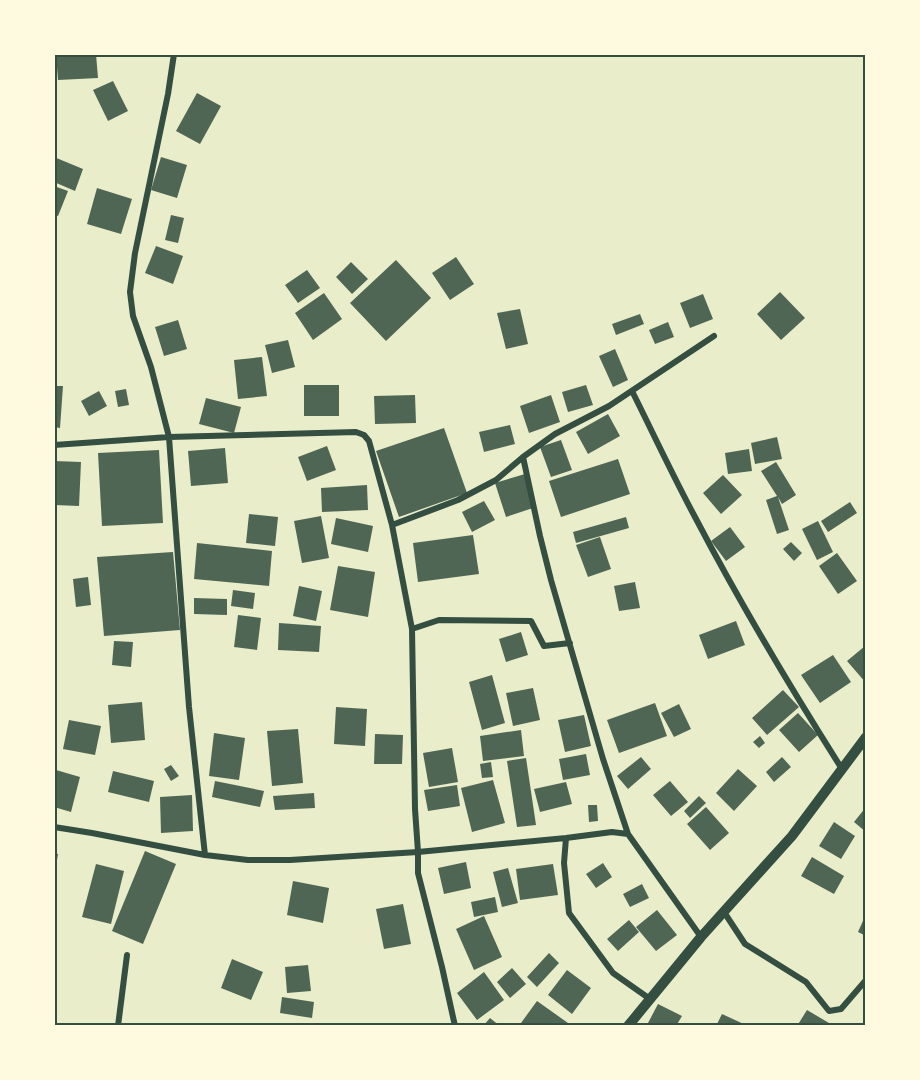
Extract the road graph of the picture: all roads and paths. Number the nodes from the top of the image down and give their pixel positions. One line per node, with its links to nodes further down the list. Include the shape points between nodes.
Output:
1 (174, 54): 4 (street, via 130,292 133,316)
2 (714, 336): 3 (street)
3 (632, 391): 6 (street, via 555,434); 11 (street, via 751,619)
4 (169, 437): 5 (street); 7 (street, via 356,432 364,435); 16 (street, via 189,707)
5 (54, 445)
6 (523, 457): 7 (street, via 496,480 472,493); 9 (street)
7 (392, 525): 8 (street)
8 (412, 629): 9 (street, via 439,620 531,621 544,646); 15 (street)
9 (570, 644): 13 (street)
10 (866, 737): 11 (main road)
11 (842, 769): 17 (main road, via 792,836)
12 (54, 827): 16 (street)
13 (628, 834): 14 (street, via 612,832); 18 (street)
14 (566, 838): 15 (street); 21 (street, via 569,913 613,973)
15 (418, 852): 16 (street, via 290,860); 23 (street, via 418,873)
16 (205, 855)
17 (724, 912): 18 (main road); 20 (street, via 745,944 806,982 829,1011 842,1009)
18 (701, 937): 21 (main road)
19 (127, 955): 22 (street)
20 (866, 980)
21 (650, 999): 24 (main road)
22 (118, 1026)
23 (455, 1026)
24 (628, 1026)

